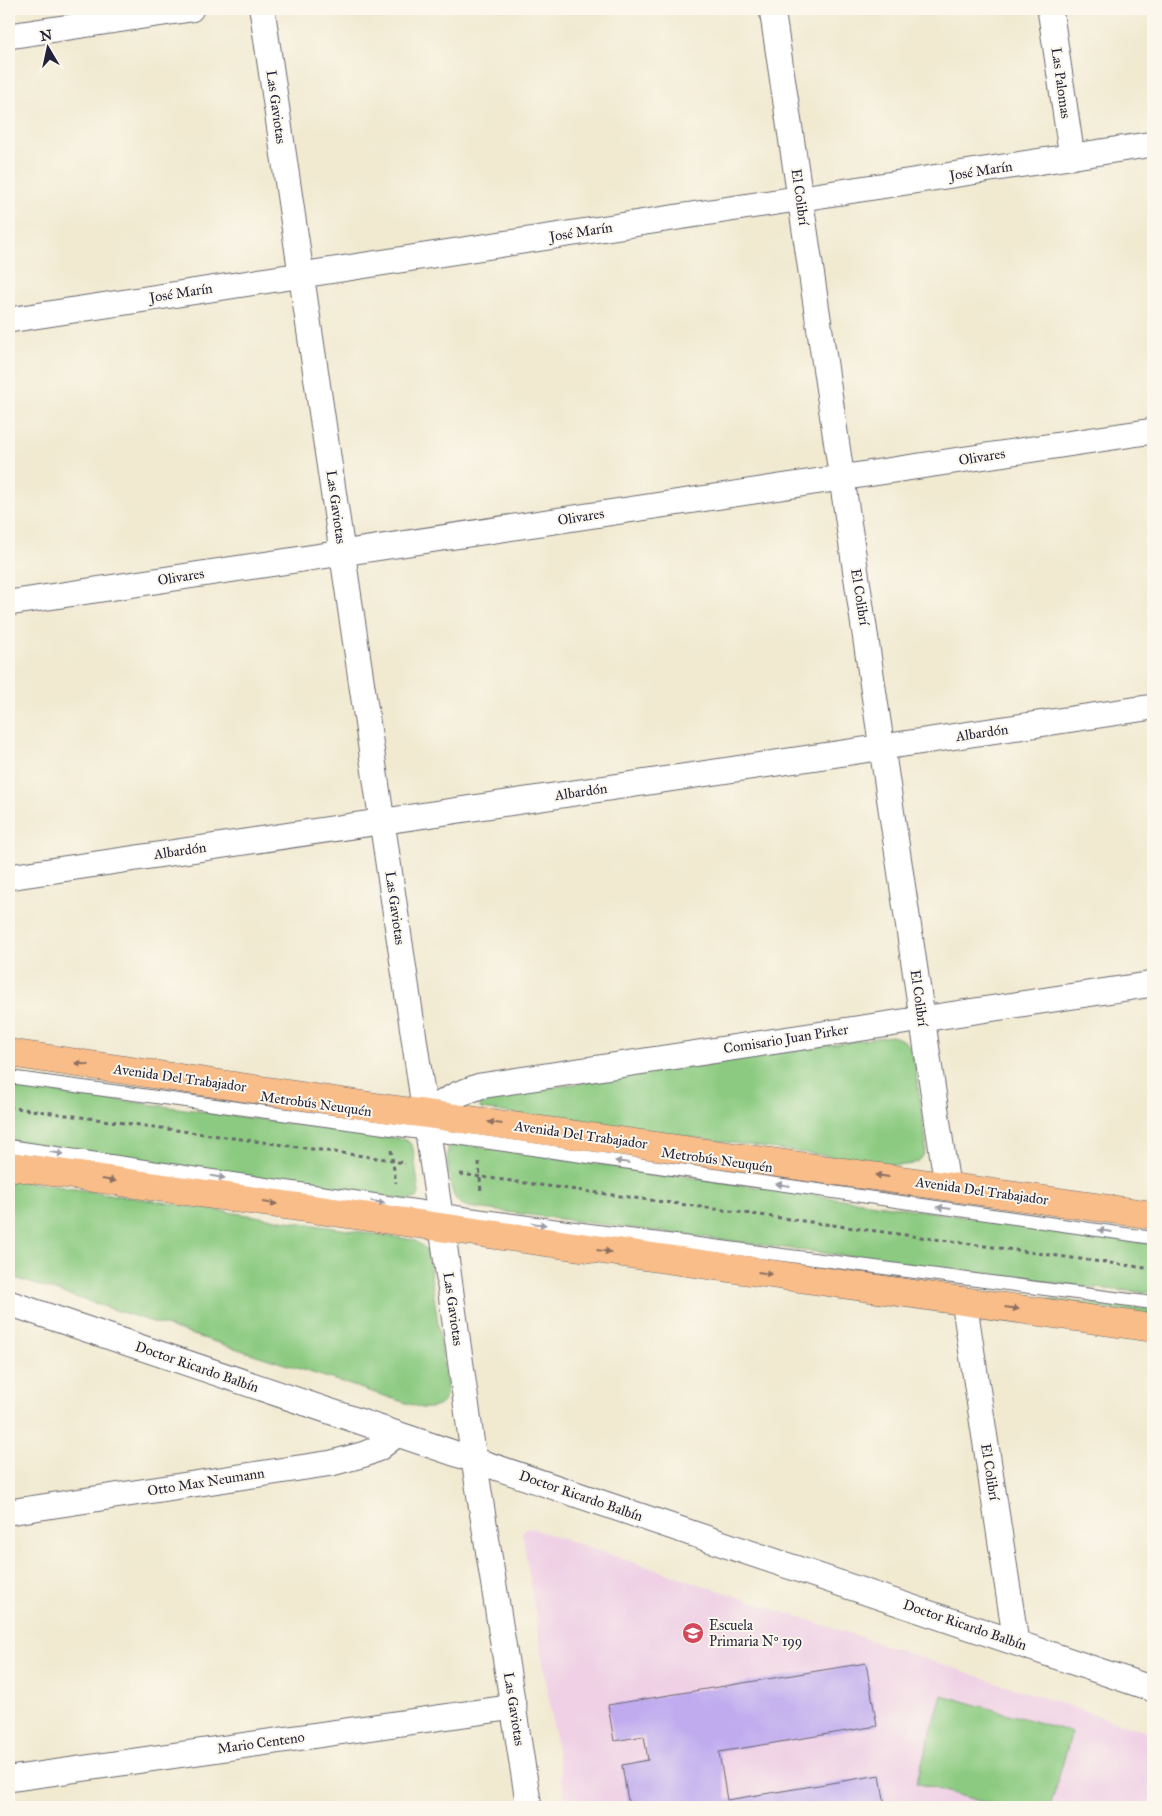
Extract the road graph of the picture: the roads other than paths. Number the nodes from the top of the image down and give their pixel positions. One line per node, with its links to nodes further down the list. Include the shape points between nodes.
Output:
1 (191, 9): 5 (street)
2 (262, 9): 9 (street, Las Gaviotas)
3 (772, 9): 8 (street, El Colibrí)
4 (1050, 9): 7 (street, Las Palomas)
5 (9, 36)
6 (1153, 144): 7 (street, José Marín)
7 (1072, 157): 8 (street, José Marín)
8 (800, 199): 9 (street, José Marín); 12 (street, El Colibrí)
9 (301, 275): 10 (street, José Marín); 13 (street, Las Gaviotas)
10 (9, 320)
11 (1153, 431): 12 (street, Olivares)
12 (842, 478): 13 (street, Olivares); 16 (street, El Colibrí)
13 (342, 553): 14 (street, Olivares); 17 (street, Las Gaviotas)
14 (9, 603)
15 (1153, 707): 16 (street, Albardón)
16 (882, 747): 17 (street, Albardón); 20 (street, El Colibrí)
17 (382, 822): 18 (street, Albardón); 23 (street, Las Gaviotas)
18 (9, 877)
19 (1153, 984): 20 (street, Comisario Juan Pirker)
20 (922, 1019): 23 (street, Comisario Juan Pirker, via 480,1086 456,1095); 26 (street, El Colibrí)
21 (9, 1053): 23 (main road, Avenida Del Trabajador, one-way to 21)
22 (9, 1077): 23 (lane, Metrobús Neuquén)
23 (426, 1124): 26 (main road, Avenida Del Trabajador, one-way to 23); 28 (street, Las Gaviotas); 29 (lane, Metrobús Neuquén, one-way to 23)
24 (9, 1146): 28 (lane, one-way to 28)
25 (9, 1166): 28 (main road, one-way to 28)
26 (947, 1186): 27 (main road, Avenida Del Trabajador)
27 (1153, 1215)
28 (441, 1219): 30 (main road, one-way to 30); 32 (lane, one-way to 32); 35 (street, Las Gaviotas)
29 (1153, 1238)
30 (964, 1302): 33 (main road, one-way to 33); 37 (street, El Colibrí)
31 (9, 1303): 34 (street, Doctor Ricardo Balbín)
32 (1153, 1303)
33 (1153, 1328)
34 (397, 1434): 35 (street, Doctor Ricardo Balbín); 36 (street, Otto Max Neumann, via 379,1448 332,1463)
35 (474, 1460): 37 (street, Doctor Ricardo Balbín); 39 (street, Las Gaviotas)
36 (9, 1512)
37 (1016, 1642): 38 (street, Doctor Ricardo Balbín)
38 (1153, 1689)
39 (514, 1707): 40 (street, Mario Centeno); 41 (street, Las Gaviotas)
40 (9, 1779)
41 (529, 1807)

